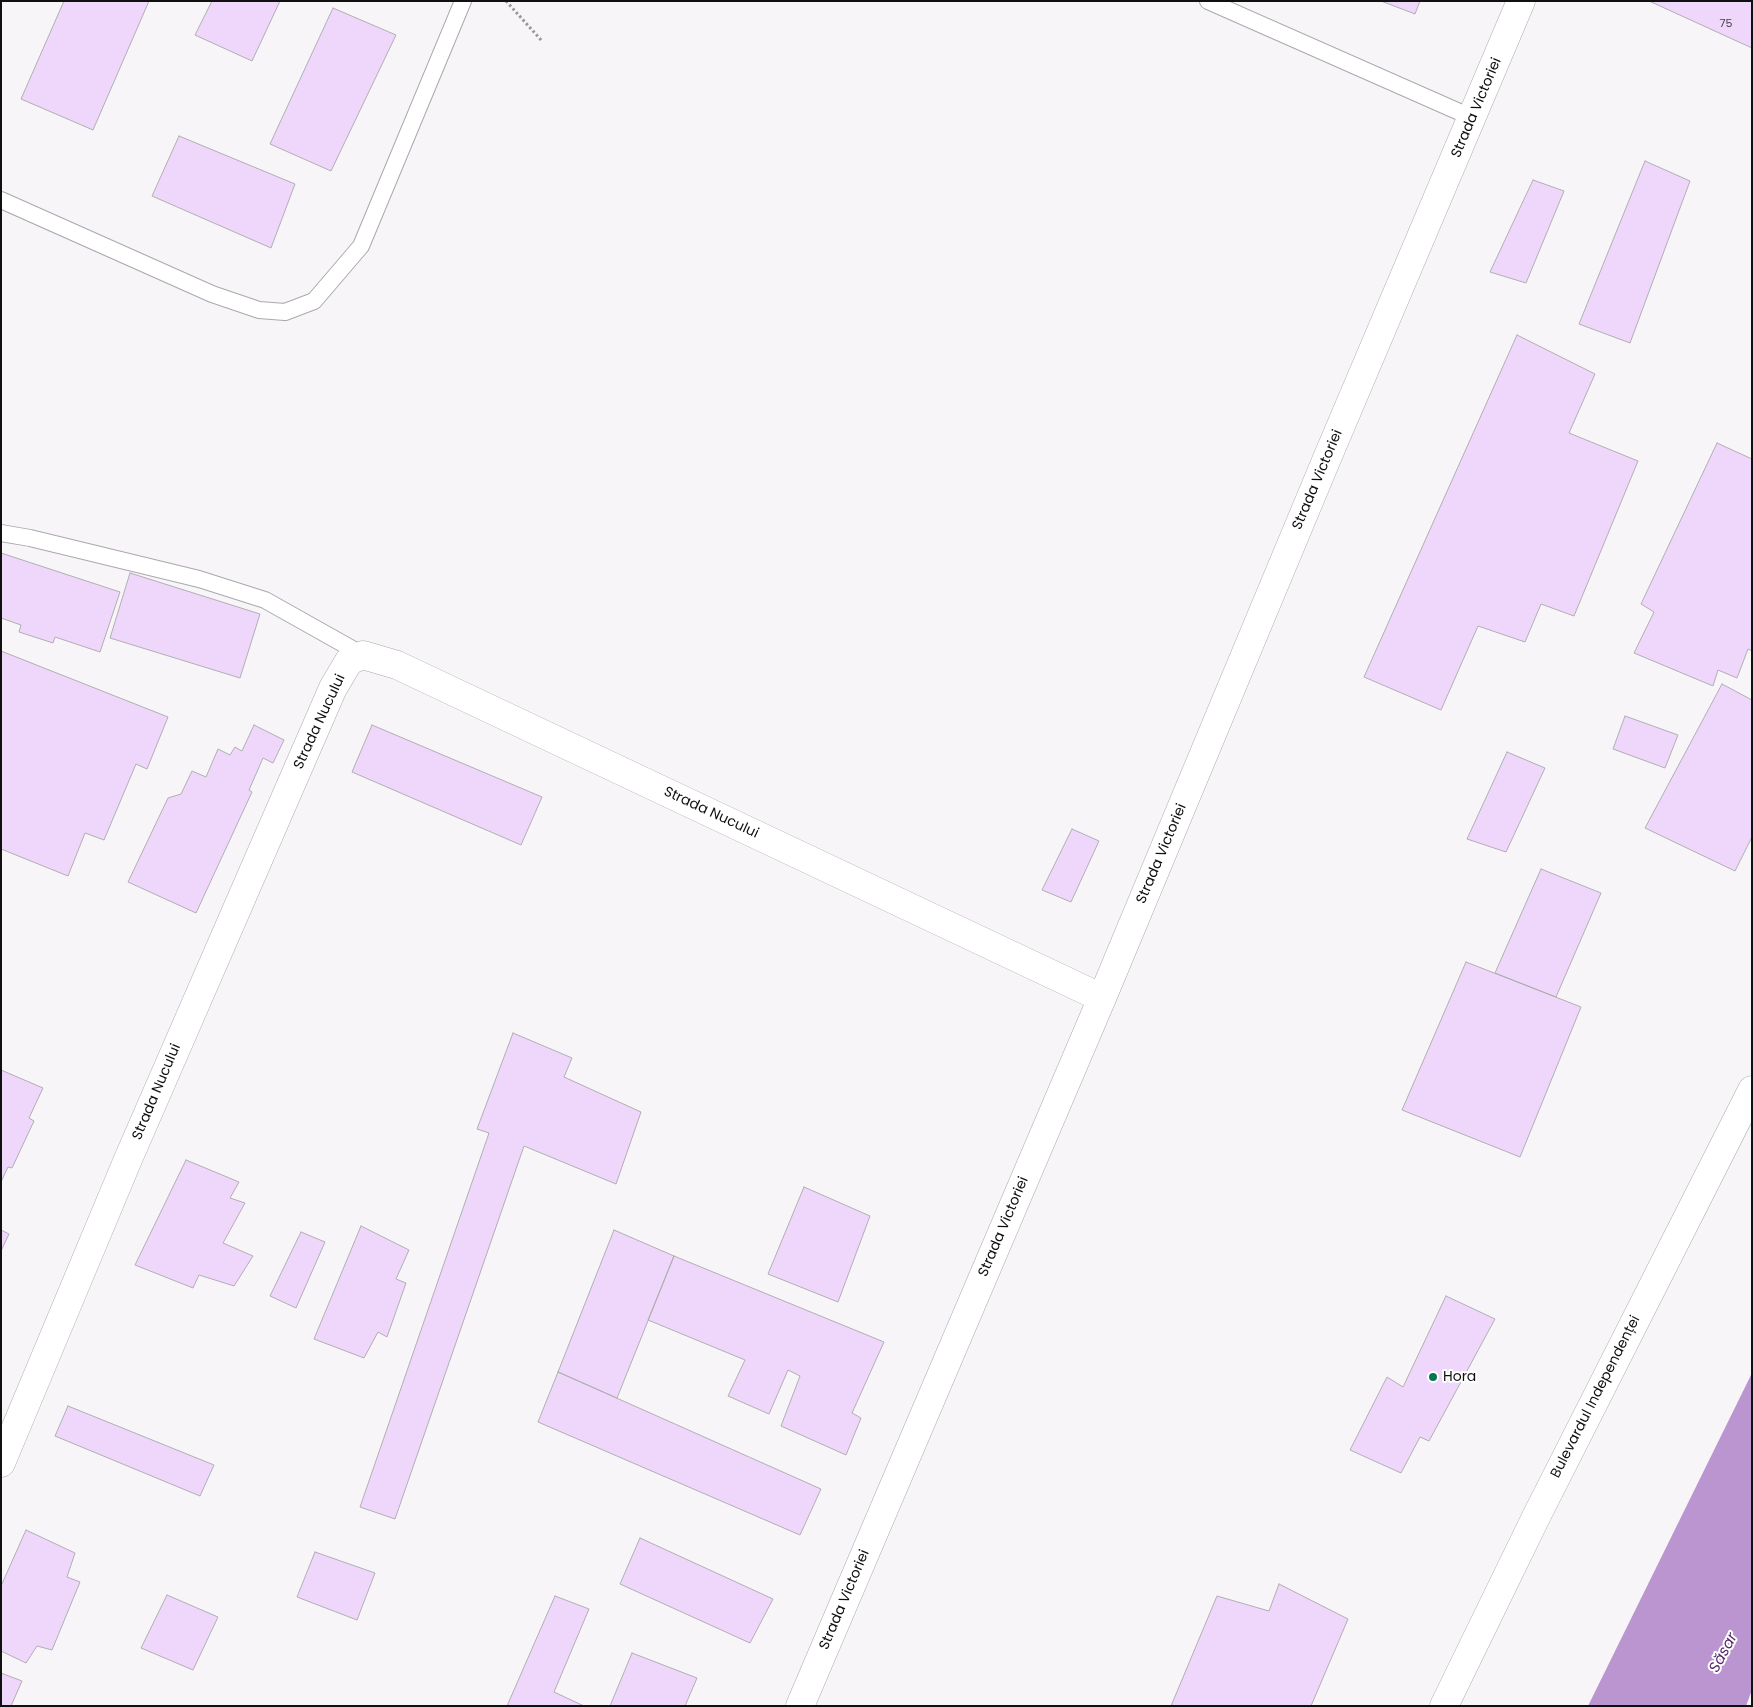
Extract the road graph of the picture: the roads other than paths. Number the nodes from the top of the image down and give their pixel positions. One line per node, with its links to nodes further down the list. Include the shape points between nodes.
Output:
1 (463, 1): 5 (lane, via 361,246 314,301 286,312 259,310 212,294)
2 (1208, 1): 4 (lane)
3 (1521, 1): 4 (street, Strada Victoriei)
4 (1472, 118): 8 (street, Strada Victoriei)
5 (1, 200)
6 (1, 533): 7 (lane, via 199,578 265,600)
7 (362, 655): 8 (street, Strada Nucului, via 398,664); 10 (street, Strada Nucului, via 349,661 333,688 125,1166)
8 (1102, 998): 11 (street, Strada Victoriei)
9 (1752, 1090): 12 (street, Bulevardul Independenței, via 1531,1526)
10 (1, 1463)
11 (800, 1706)
12 (1444, 1706)

